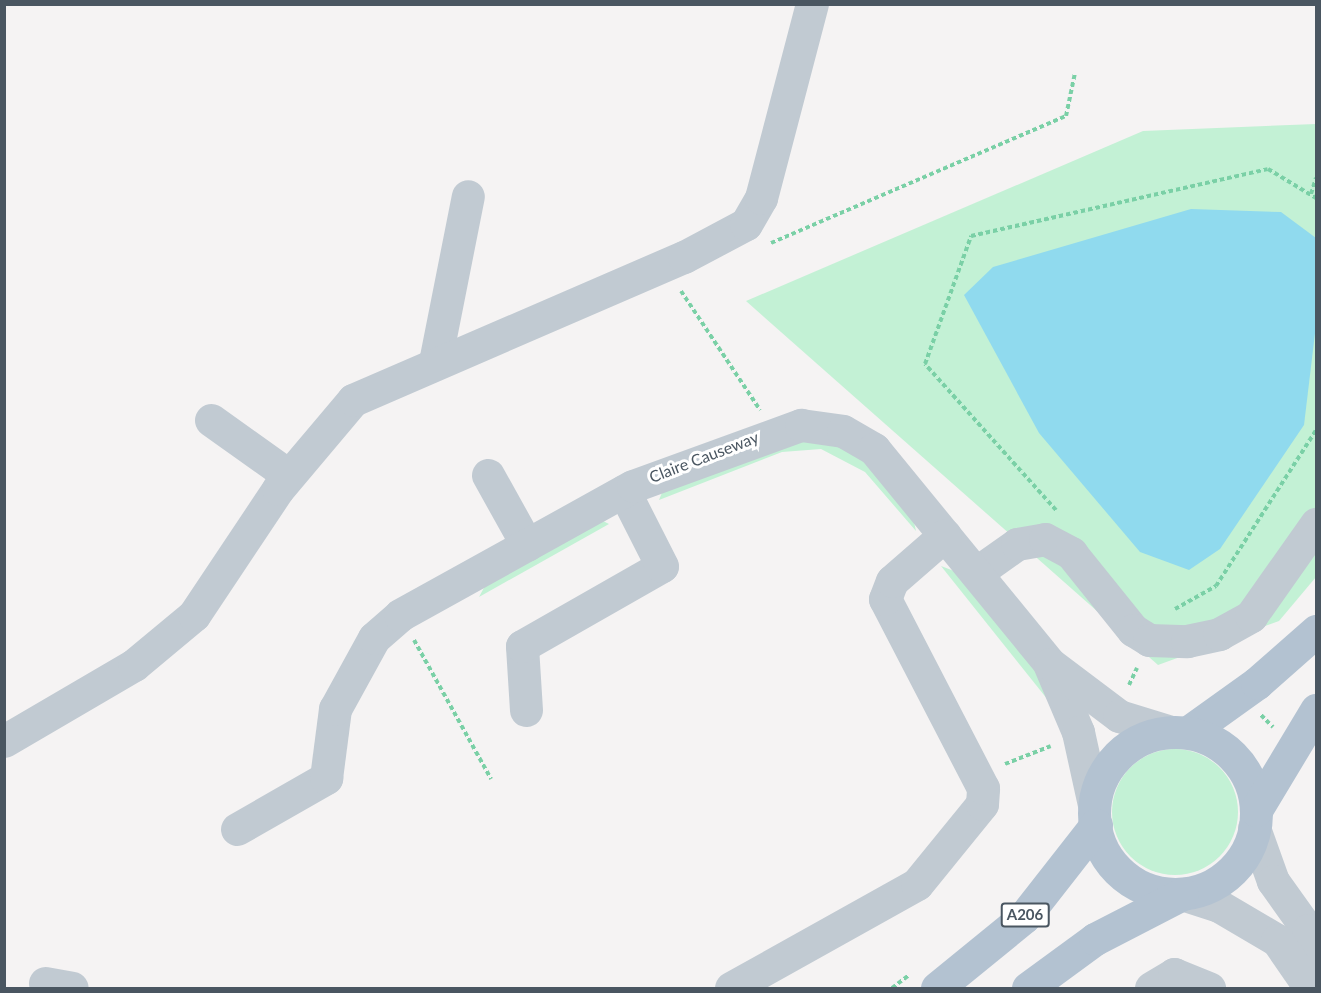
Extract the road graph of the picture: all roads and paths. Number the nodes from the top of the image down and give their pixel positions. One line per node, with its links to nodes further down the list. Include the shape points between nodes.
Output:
1 (812, 4): 9 (street, via 761,198 746,224 684,257)
2 (1076, 73): 7 (path, via 1066,116)
3 (1317, 178): 4 (path)
4 (1311, 194): 6 (path); 16 (path, via 1268,169 971,236 925,364)
5 (468, 196): 9 (street)
6 (1317, 198)
7 (759, 248)
8 (687, 280): 12 (path, via 677,285 757,406)
9 (435, 362): 13 (street, via 353,400)
10 (211, 420): 13 (street)
11 (1317, 430): 21 (path, via 1216,586)
12 (768, 433): 15 (street, Claire Causeway); 18 (street, Claire Causeway, via 812,424 855,436 884,459)
13 (288, 475): 30 (street, via 194,615 134,666)
14 (492, 483): 19 (street)
15 (624, 491): 19 (street, Claire Causeway); 25 (street, via 662,566 522,646)
16 (1065, 520)
17 (1317, 524): 20 (street, via 1251,616 1219,634 1187,641 1149,640 1133,630 1071,553 1045,539 1017,544)
18 (945, 535): 20 (street, Claire Causeway); 32 (street, via 892,581 885,602)
19 (527, 545): 36 (street, Claire Causeway, via 400,615 374,638 335,709 326,778)
20 (976, 573): 24 (street, Claire Causeway)
21 (1165, 614)
22 (1317, 631): 28 (main road, via 1250,689)
23 (423, 632): 33 (path, via 412,638)
24 (1050, 664): 28 (street, Claire Causeway, via 1119,716); 34 (street, Claire Causeway, via 1078,732)
25 (526, 710)
26 (1317, 710): 35 (main road)
27 (1257, 711): 29 (path)
28 (1179, 731): 34 (main road, via 1142,739 1116,756 1102,773); 35 (main road, via 1235,758 1251,786)
29 (1277, 731)
30 (4, 741)
31 (1060, 746): 32 (path)
32 (977, 777): 41 (street, via 984,791 982,804 922,879)
33 (491, 779)
34 (1095, 815): 37 (main road, via 1104,849 1125,878 1147,889); 42 (main road, A206, via 1024,917)
35 (1255, 819): 37 (main road, via 1232,873); 38 (street, via 1273,881)
36 (237, 829)
37 (1182, 894): 40 (street, via 1219,906 1274,938); 43 (main road, via 1095,939)
38 (1314, 939): 40 (street, via 1316,964)
39 (1208, 987): 44 (street, via 1174,974)
40 (1307, 987)
41 (731, 988)
42 (937, 988)
43 (1028, 988)
44 (1151, 988)

